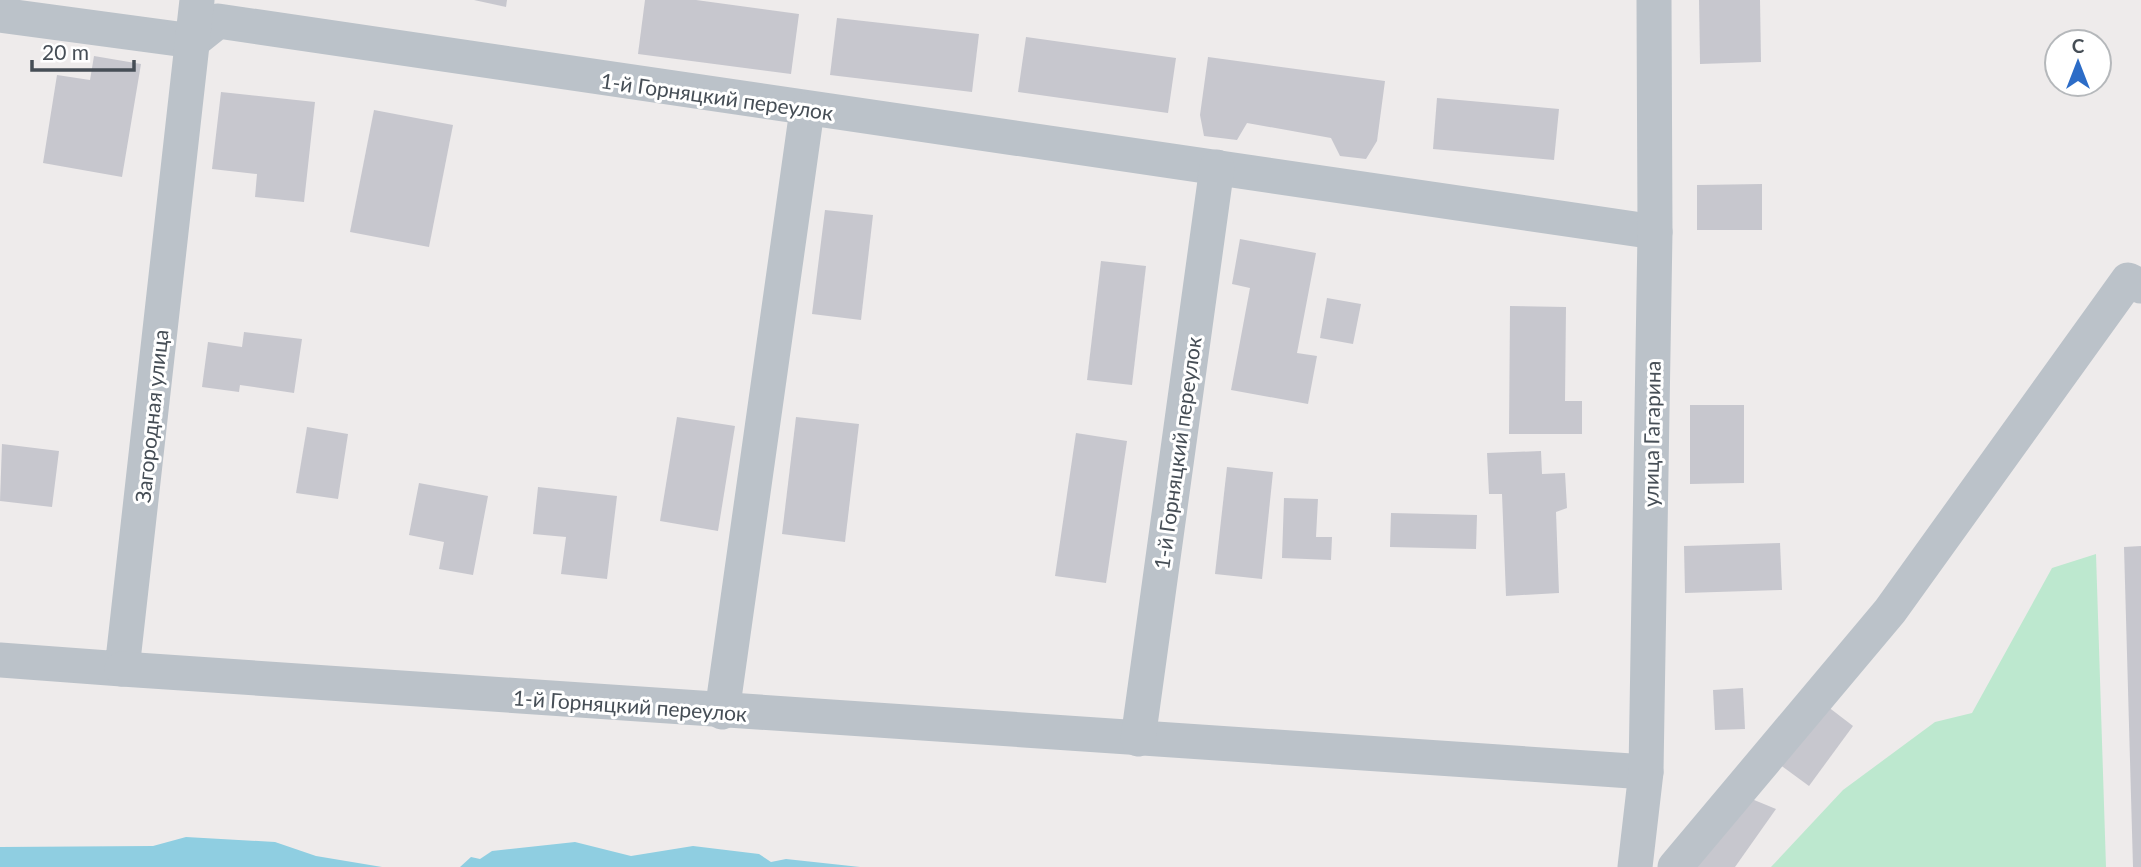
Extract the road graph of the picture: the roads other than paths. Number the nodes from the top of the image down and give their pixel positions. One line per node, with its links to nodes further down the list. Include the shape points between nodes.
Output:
1 (1654, 0): 6 (street, улица Гагарина)
2 (0, 15): 3 (street)
3 (203, 21): 4 (street, 1-й Горняцкий переулок); 9 (street, Загородная улица)
4 (807, 110): 5 (street, 1-й Горняцкий переулок); 10 (street)
5 (1217, 167): 6 (street, 1-й Горняцкий переулок); 11 (street, 1-й Горняцкий переулок)
6 (1655, 232): 12 (street, улица Гагарина)
7 (2137, 277): 14 (street, via 1890,611)
8 (0, 660): 9 (street)
9 (122, 669): 10 (street, 1-й Горняцкий переулок)
10 (722, 712): 11 (street, 1-й Горняцкий переулок)
11 (1138, 739): 12 (street, 1-й Горняцкий переулок)
12 (1646, 772): 13 (street, улица Гагарина)
13 (1635, 867)
14 (1675, 867)

